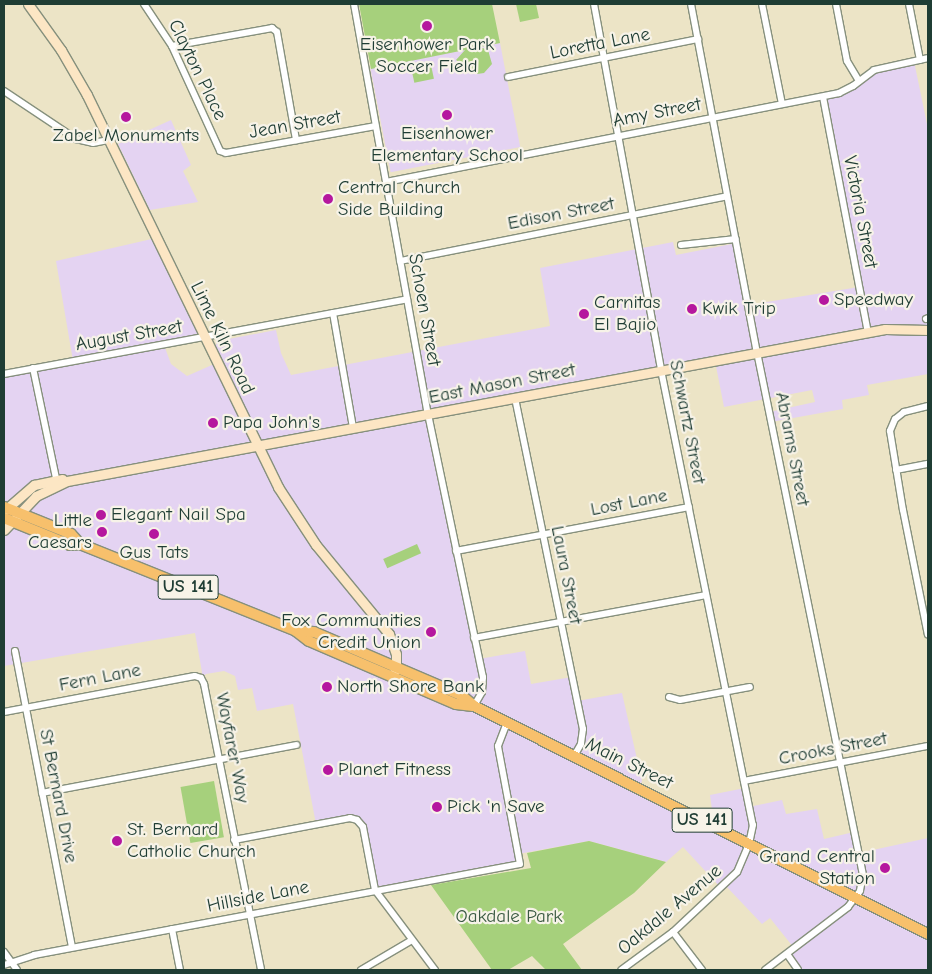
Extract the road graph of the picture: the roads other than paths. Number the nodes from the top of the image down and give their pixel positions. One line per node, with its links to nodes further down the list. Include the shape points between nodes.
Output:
1 (28, 4): 22 (main road, Lime Kiln Road, via 75,73)
2 (144, 4): 10 (street, Clayton Place)
3 (354, 4): 20 (street, Schoen Street)
4 (594, 4): 11 (street, Schwartz Street)
5 (691, 4): 9 (street, Abrams Street)
6 (762, 4): 18 (street)
7 (836, 4): 15 (street, via 847,61)
8 (909, 4): 13 (street)
9 (698, 39): 11 (street, Loretta Lane); 19 (street, Abrams Street)
10 (172, 46): 23 (street, via 272,28 277,32); 24 (street, Clayton Place)
11 (604, 58): 14 (street, Loretta Lane); 21 (street, Schwartz Street)
12 (928, 58): 13 (street, Amy Street)
13 (920, 60): 15 (street, Amy Street, via 883,67)
14 (508, 77)
15 (859, 81): 17 (street, Amy Street, via 846,90)
16 (4, 91): 22 (street, via 76,139 93,143)
17 (823, 97): 18 (street, Amy Street); 34 (street, Victoria Street)
18 (782, 104): 19 (street, Amy Street)
19 (712, 118): 21 (street, Amy Street); 26 (street, Abrams Street)
20 (376, 126): 23 (street, Jean Street); 25 (street, Schoen Street)
21 (618, 136): 25 (street, Amy Street); 27 (street, Schwartz Street)
22 (108, 140): 35 (main road, Lime Kiln Road)
23 (296, 140): 24 (street, Jean Street, via 226,153)
24 (220, 151)
25 (386, 182): 30 (street, Schoen Street)
26 (728, 196): 27 (street, Edison Street); 28 (street, Abrams Street)
27 (632, 215): 30 (street, Edison Street); 38 (street, Schwartz Street)
28 (736, 239): 29 (street); 36 (street, Abrams Street)
29 (681, 245)
30 (400, 260): 31 (street, Schoen Street)
31 (407, 299): 32 (street, August Street); 42 (street, Schoen Street)
32 (333, 313): 35 (street, August Street); 43 (street)
33 (928, 330): 34 (main road, East Mason Street, via 906,328)
34 (868, 332): 36 (main road, East Mason Street)
35 (203, 337): 37 (street, August Street); 44 (main road, Lime Kiln Road)
36 (757, 352): 38 (main road, East Mason Street); 71 (street, Abrams Street)
37 (33, 368): 39 (street, August Street); 47 (street)
38 (661, 370): 40 (main road, East Mason Street); 48 (street, Schwartz Street)
39 (4, 374)
40 (515, 398): 42 (main road, East Mason Street); 51 (street, Laura Street)
41 (928, 406): 46 (street, via 904,412 895,420 890,431)
42 (428, 414): 43 (main road, East Mason Street); 52 (street, Schoen Street)
43 (353, 428): 44 (main road, East Mason Street)
44 (258, 447): 47 (main road, East Mason Street); 58 (main road, Lime Kiln Road, via 278,487 312,539 389,634 394,646)
45 (928, 464): 46 (street)
46 (896, 470): 55 (street)
47 (56, 482): 49 (main road, East Mason Street); 49 (main road, East Mason Street, via 30,488)
48 (689, 507): 51 (street, Lost Lane); 53 (street, Schwartz Street)
49 (8, 513): 50 (main road, East Mason Street); 58 (main road, Main Street / US 141, via 70,534 80,544 296,631 309,641)
50 (4, 530)
51 (543, 534): 52 (street, Lost Lane); 54 (street, Laura Street)
52 (456, 550): 56 (street, Schoen Street)
53 (706, 595): 54 (street); 61 (street, Schwartz Street)
54 (561, 622): 56 (street); 69 (street, Laura Street, via 583,729 581,744)
55 (928, 635)
56 (474, 638): 63 (street, Schoen Street, via 483,685)
57 (15, 651): 64 (street, St Bernard Drive)
58 (395, 671): 63 (main road, Main Street / US 141, via 461,695)
59 (201, 678): 64 (street, Fern Lane, via 195,676); 70 (street, Wayfarer Way)
60 (750, 687): 61 (street)
61 (726, 692): 62 (street, via 680,700); 72 (street, Schwartz Street)
62 (669, 697)
63 (474, 706): 66 (main road, Main Street / US 141)
64 (26, 708): 65 (street, Fern Lane); 73 (street, St Bernard Drive)
65 (4, 712)
66 (507, 723): 69 (main road, Main Street / US 141); 76 (street, Hillside Lane, via 498,746 520,864)
67 (297, 745): 70 (street)
68 (928, 746): 71 (street, Crooks Street)
69 (574, 756): 75 (main road, Main Street / US 141)
70 (219, 760): 73 (street); 74 (street, Wayfarer Way)
71 (840, 763): 72 (street, Crooks Street); 77 (street, Abrams Street, via 862,875 862,887)
72 (744, 781): 75 (street, Schwartz Street, via 753,825)
73 (42, 793): 83 (street, St Bernard Drive)
74 (234, 840): 76 (street, via 350,818 357,820 363,827); 78 (street, Wayfarer Way)
75 (749, 844): 77 (main road, Main Street / US 141); 80 (street, Oakdale Avenue, via 737,872)
76 (376, 890): 78 (street, Hillside Lane); 82 (street)
77 (855, 898): 81 (main road, Main Street / US 141); 85 (street, via 848,908)
78 (249, 914): 79 (street, Hillside Lane); 90 (street, Wayfarer Way)
79 (172, 929): 83 (street, Hillside Lane); 89 (street)
80 (673, 932): 93 (street, Oakdale Avenue); 94 (street)
81 (928, 934)
82 (412, 940): 91 (street); 92 (street)
83 (72, 948): 86 (street, Hillside Lane)
84 (4, 952): 86 (street)
85 (787, 954): 95 (street); 96 (street)
86 (12, 963): 87 (street, Hillside Lane); 88 (street)
87 (4, 966)
88 (17, 970)
89 (180, 970)
90 (261, 970)
91 (361, 970)
92 (435, 970)
93 (621, 970)
94 (702, 970)
95 (765, 970)
96 (798, 970)

